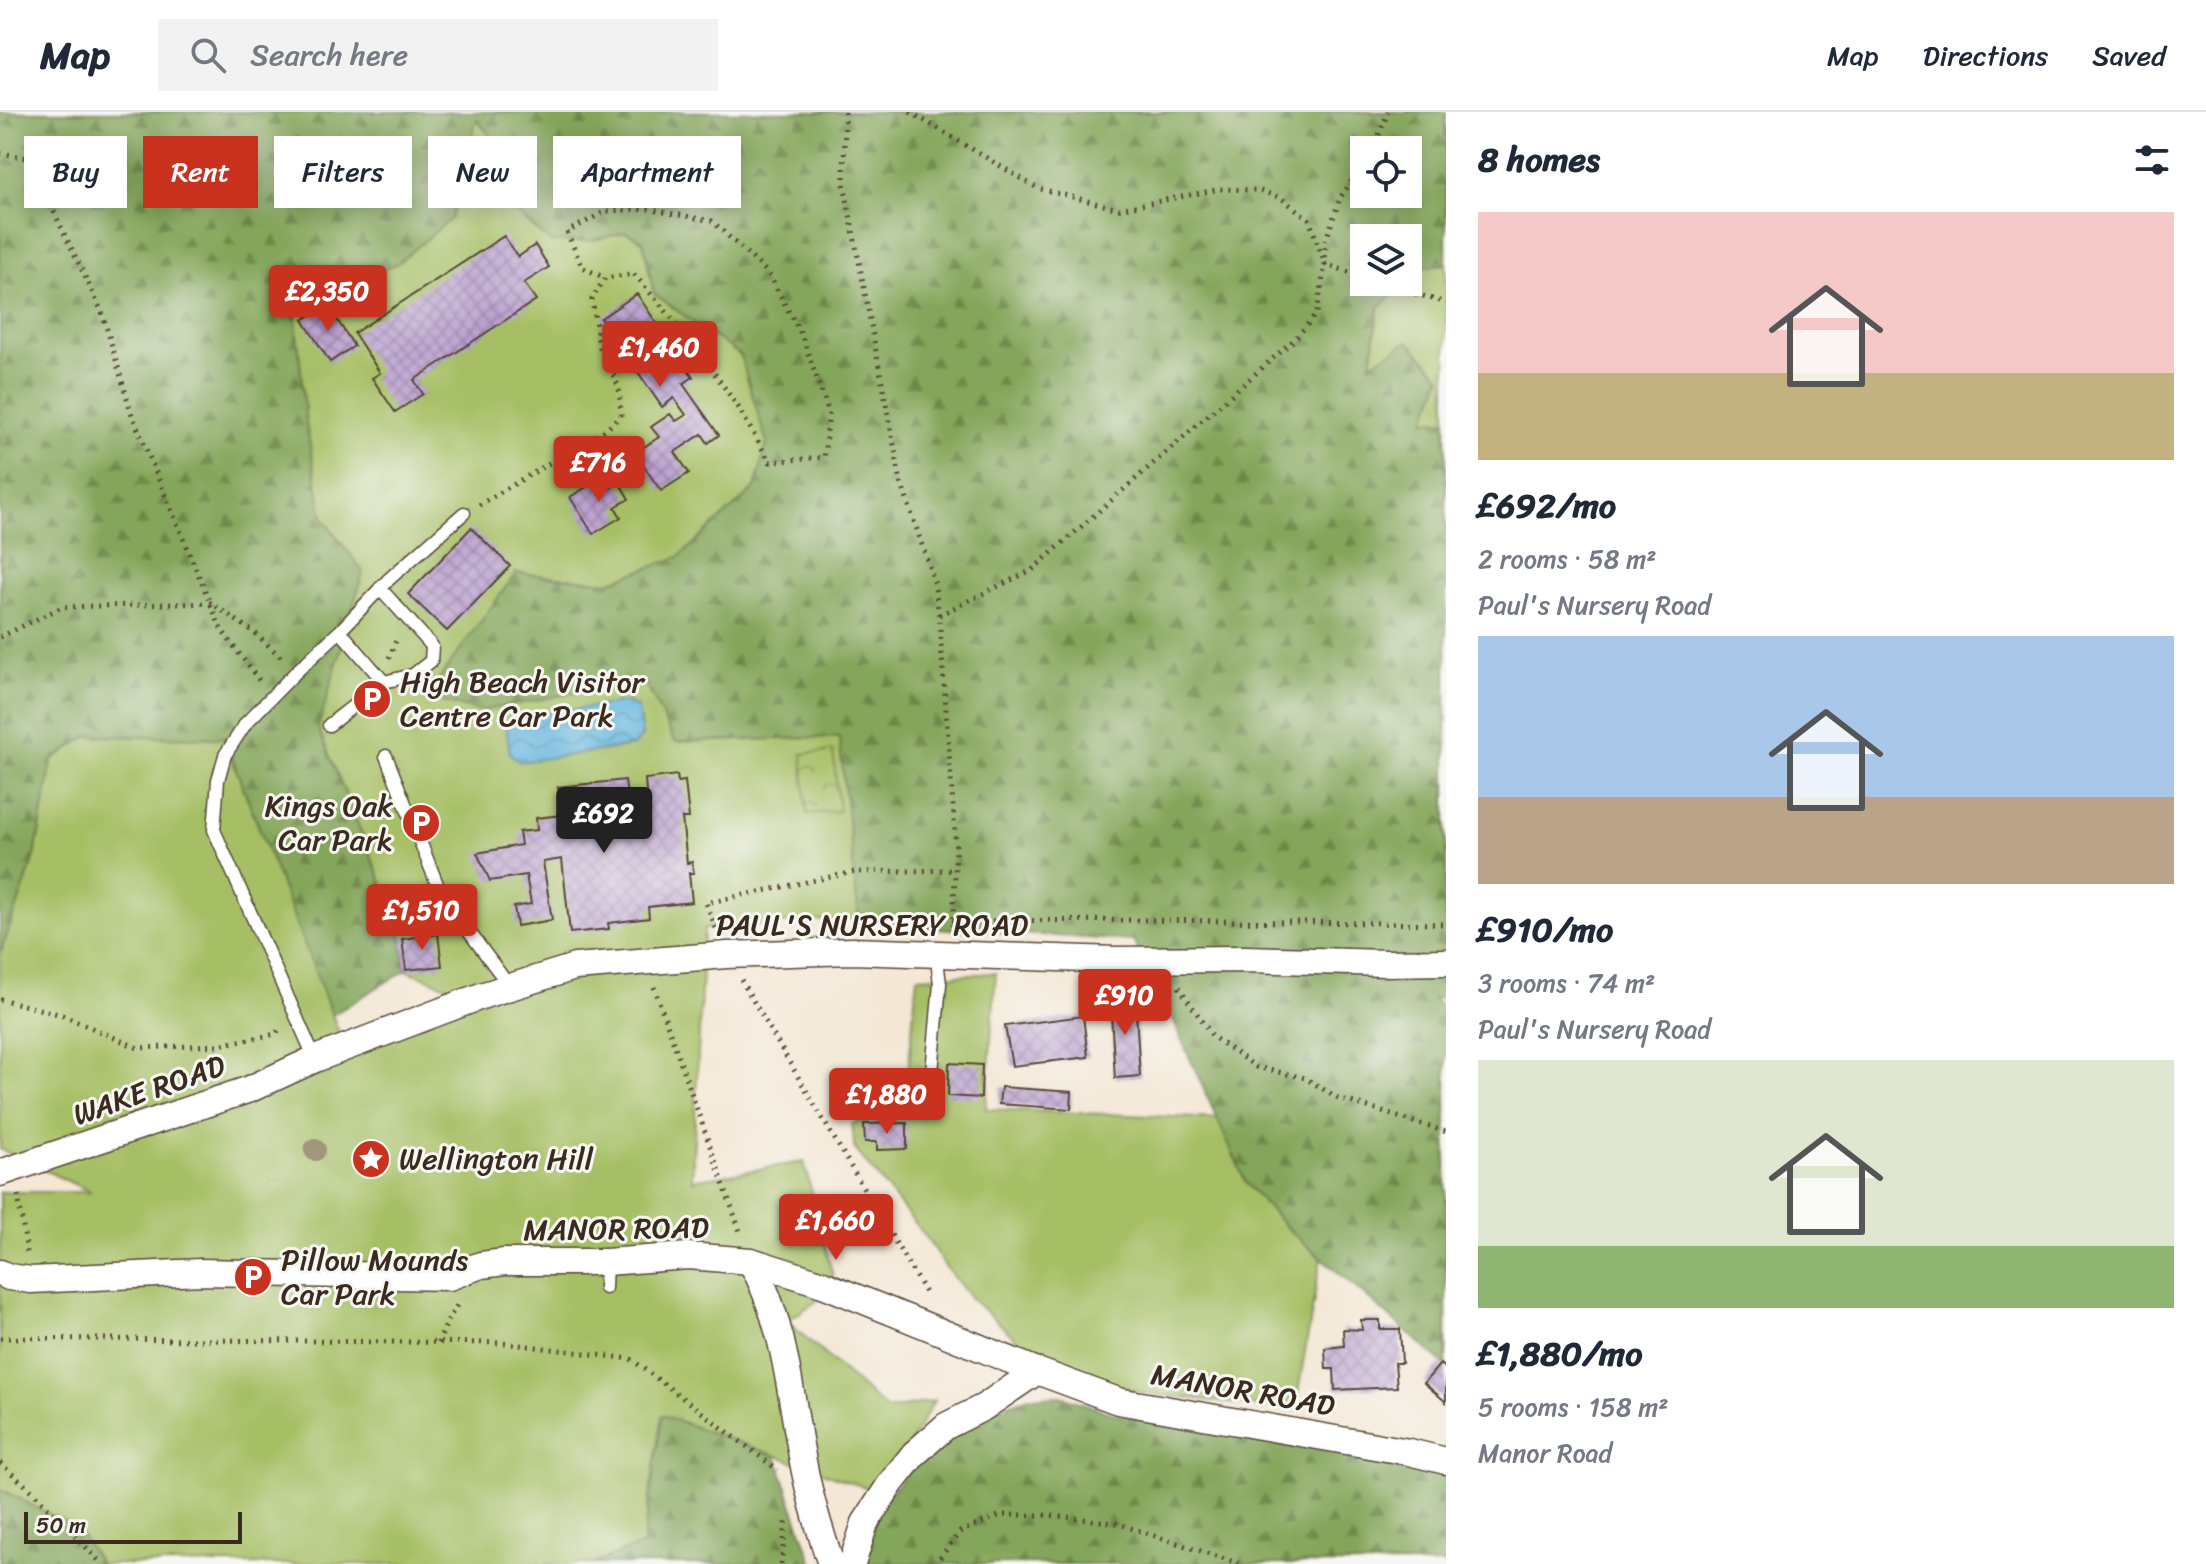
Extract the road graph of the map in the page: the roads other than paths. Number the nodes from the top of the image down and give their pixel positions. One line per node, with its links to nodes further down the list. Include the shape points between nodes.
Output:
1 (464, 513): 2 (lane)
2 (380, 588): 3 (lane); 4 (lane, via 432,646 431,661 413,675)
3 (340, 631): 4 (lane); 10 (lane, via 246,723 225,755 214,830)
4 (382, 680): 5 (lane)
5 (329, 725)
6 (386, 756): 9 (lane, via 441,894)
7 (936, 952): 8 (street, PAUL'S NURSERY ROAD); 9 (street, PAUL'S NURSERY ROAD, via 645,961 575,967); 11 (lane, via 940,984 931,1083)
8 (1446, 962)
9 (510, 987): 10 (street, PAUL'S NURSERY ROAD)
10 (315, 1059): 12 (street, WAKE ROAD, via 250,1089)
11 (906, 1102)
12 (7, 1172)
13 (751, 1261): 14 (street, MANOR ROAD, via 688,1256 605,1275 505,1262 449,1277 200,1272 31,1280); 15 (street, MANOR ROAD, via 823,1284); 17 (street, via 783,1341 807,1484)
14 (0, 1273)
15 (1037, 1371): 16 (street, MANOR ROAD, via 1118,1401); 18 (street, via 946,1426 914,1454 865,1523)
16 (1446, 1461)
17 (831, 1564)
18 (852, 1564)

